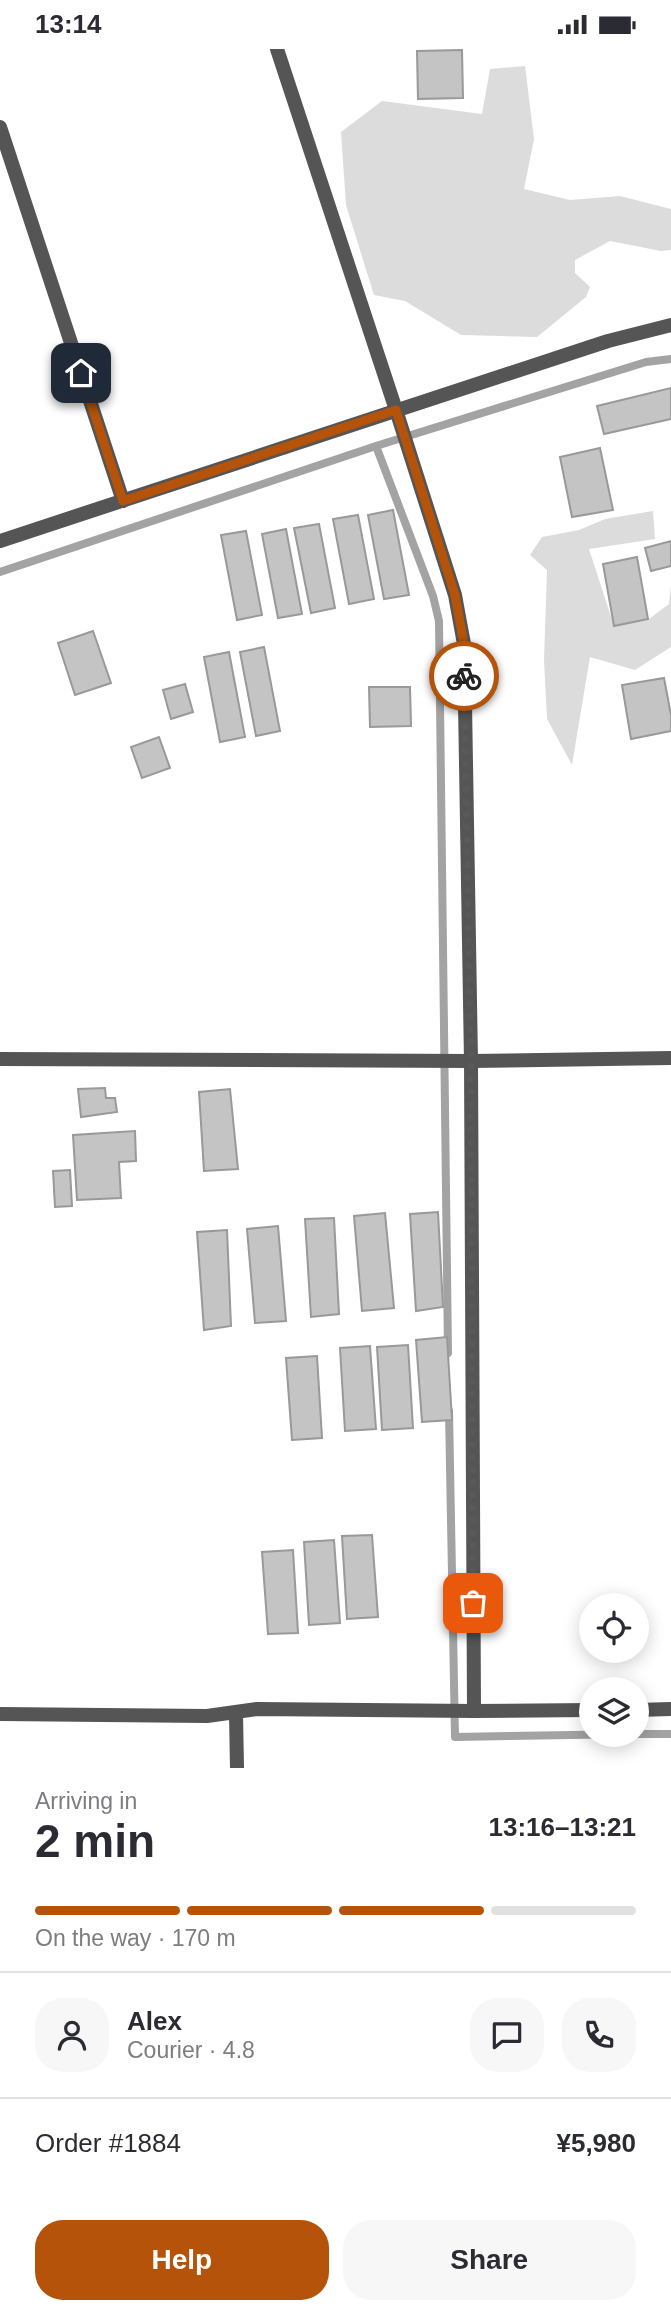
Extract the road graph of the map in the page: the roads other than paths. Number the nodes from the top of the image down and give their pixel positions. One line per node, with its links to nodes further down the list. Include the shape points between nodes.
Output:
1 (277, 49): 4 (street)
2 (0, 127): 5 (street)
3 (671, 325): 4 (street)
4 (396, 410): 5 (street); 9 (street, via 455,595 464,644)
5 (123, 501): 6 (street)
6 (0, 541)
7 (671, 1058): 9 (street)
8 (0, 1059): 9 (street)
9 (471, 1061): 13 (street)
10 (671, 1709): 12 (street)
11 (579, 1710): 13 (street)
12 (649, 1710)
13 (474, 1711): 14 (street, via 257,1709)
14 (236, 1713): 15 (street); 16 (street)
15 (0, 1714)
16 (237, 1768)

